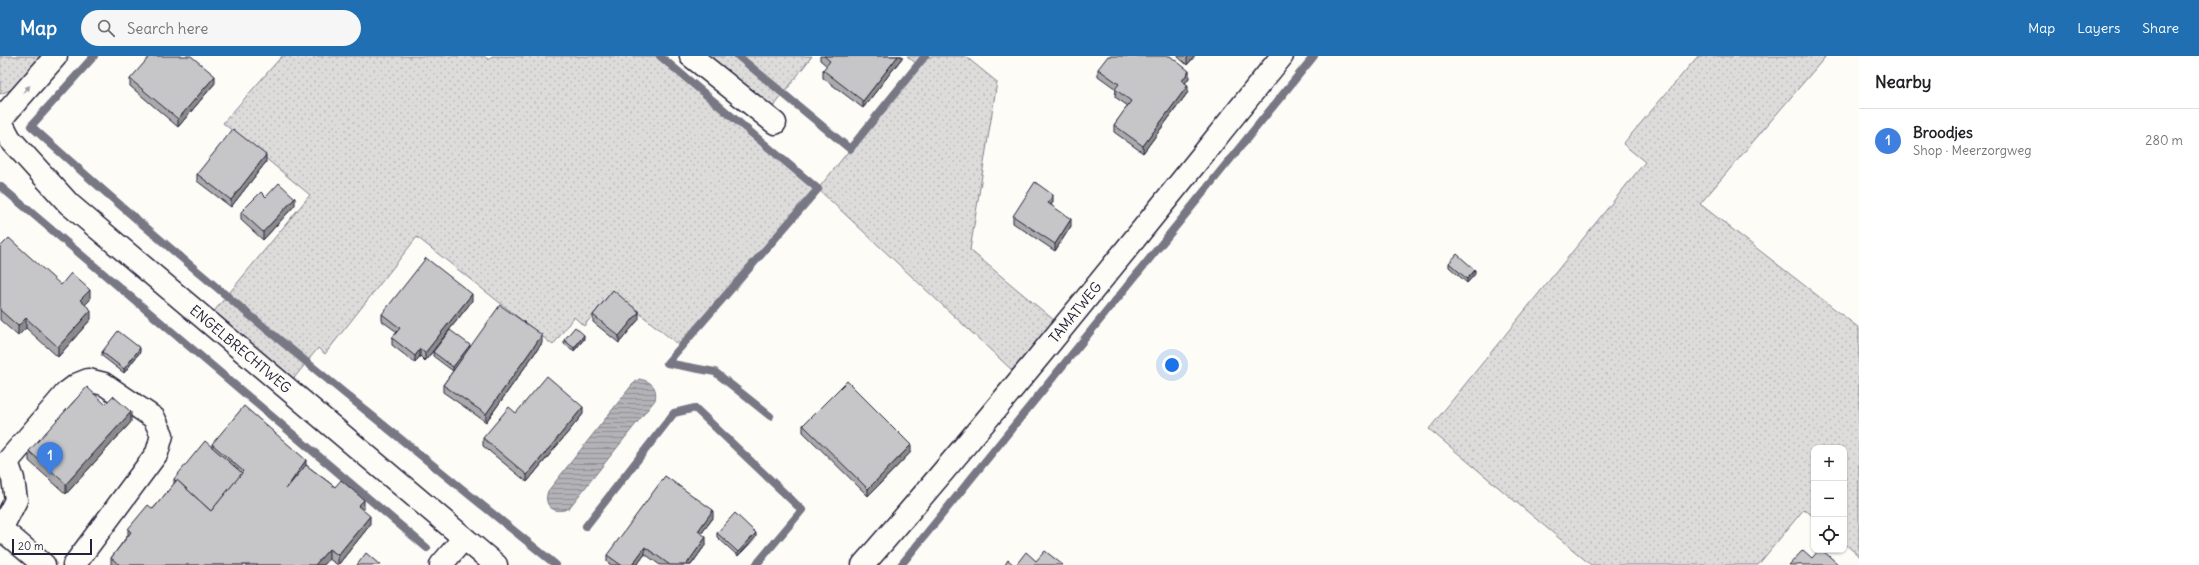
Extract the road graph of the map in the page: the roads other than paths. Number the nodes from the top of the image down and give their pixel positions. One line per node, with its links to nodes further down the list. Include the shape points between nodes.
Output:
1 (56, 56): 4 (street, one-way to 1)
2 (691, 56): 5 (street)
3 (1282, 56): 12 (street, TAMATWEG, via 920,501)
4 (0, 120): 7 (street, ENGELBRECHTWEG, via 10,139 69,204)
5 (774, 123)
6 (1, 528): 8 (street); 9 (street, via 16,500 7,462 66,393 88,380 104,384 154,418 162,435 157,453)
7 (464, 538): 10 (street); 11 (street, ENGELBRECHTWEG)
8 (44, 565)
9 (74, 565)
10 (441, 565)
11 (496, 565)
12 (863, 565)

